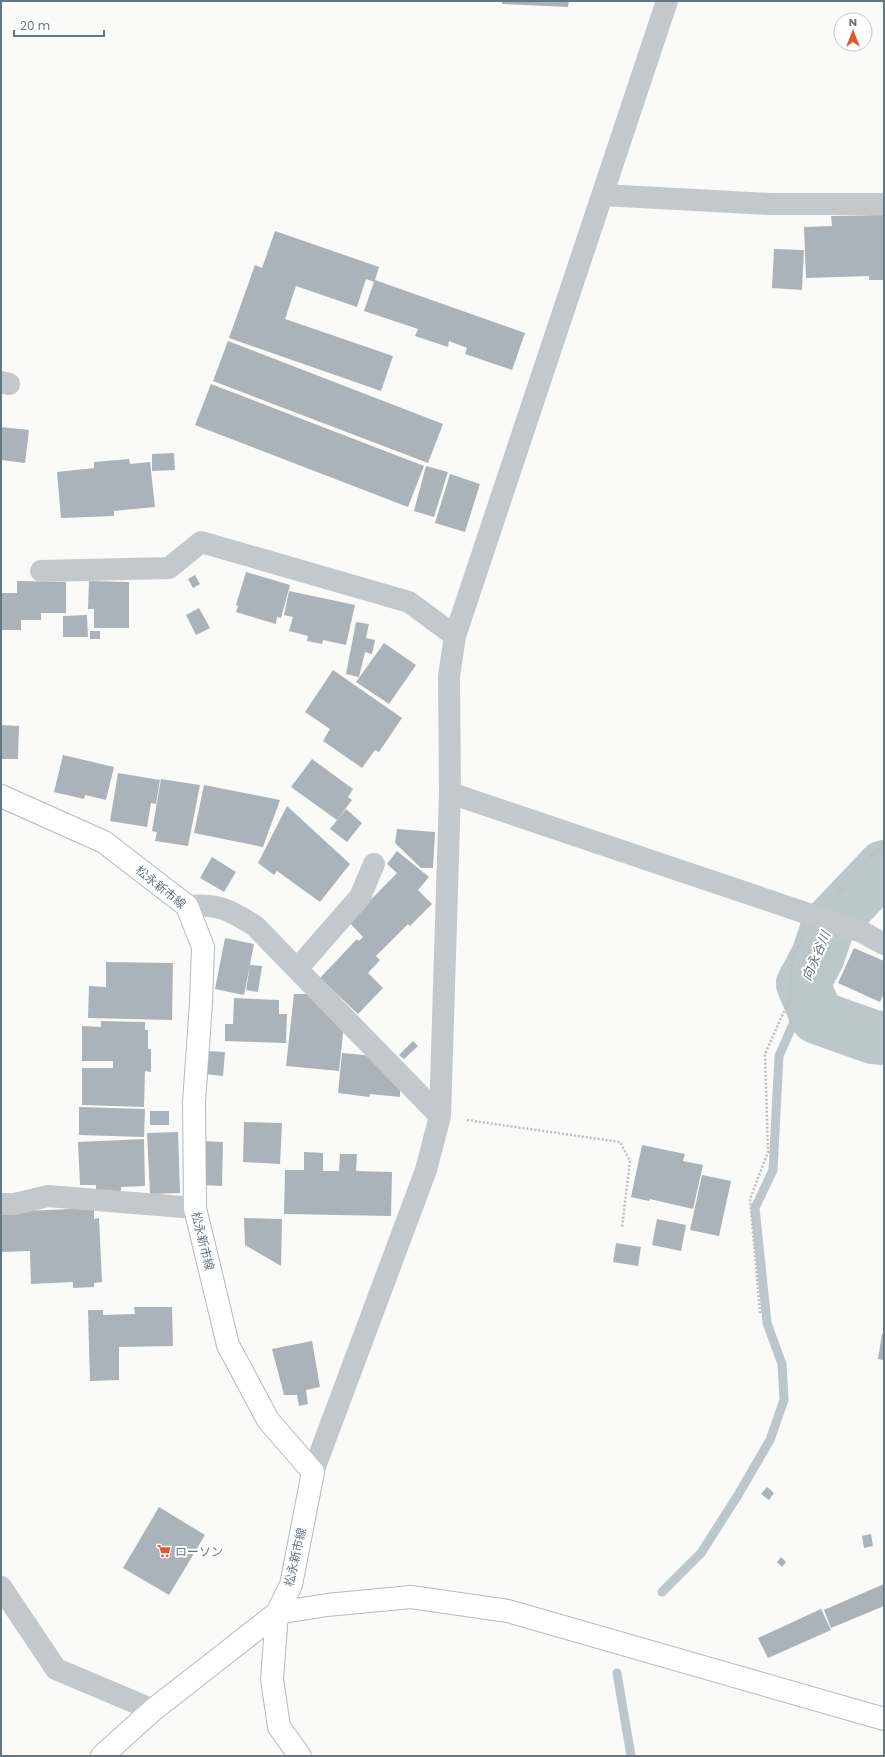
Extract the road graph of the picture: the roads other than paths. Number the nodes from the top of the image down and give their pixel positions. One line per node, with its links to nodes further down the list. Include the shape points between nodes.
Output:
1 (667, 1): 2 (street)
2 (603, 195): 3 (street, via 770,204); 5 (street)
3 (884, 204)
4 (41, 571): 5 (street, via 169,568 201,542 410,602)
5 (455, 636): 6 (street, via 449,676)
6 (450, 793): 10 (street, via 862,932); 12 (street)
7 (1, 796): 9 (main road, 松永新市線, via 104,842)
8 (374, 864): 11 (street, via 360,897)
9 (187, 906): 11 (street, via 203,904 230,910 255,926); 14 (main road, 松永新市線, via 203,948 194,1102)
10 (884, 944)
11 (297, 970): 12 (street)
12 (440, 1116): 15 (street, via 426,1170)
13 (1, 1204): 14 (street, via 15,1204 48,1196)
14 (195, 1208): 15 (main road, 松永新市線, via 228,1344 268,1420)
15 (313, 1472): 17 (main road, 松永新市線, via 291,1585)
16 (1, 1587): 18 (street, via 56,1669)
17 (277, 1613): 18 (main road); 19 (main road, via 327,1605 411,1597 508,1611); 21 (main road, 松永新市線, via 272,1679 280,1727)
18 (153, 1710): 20 (main road)
19 (884, 1719)
20 (102, 1756)
21 (300, 1756)

